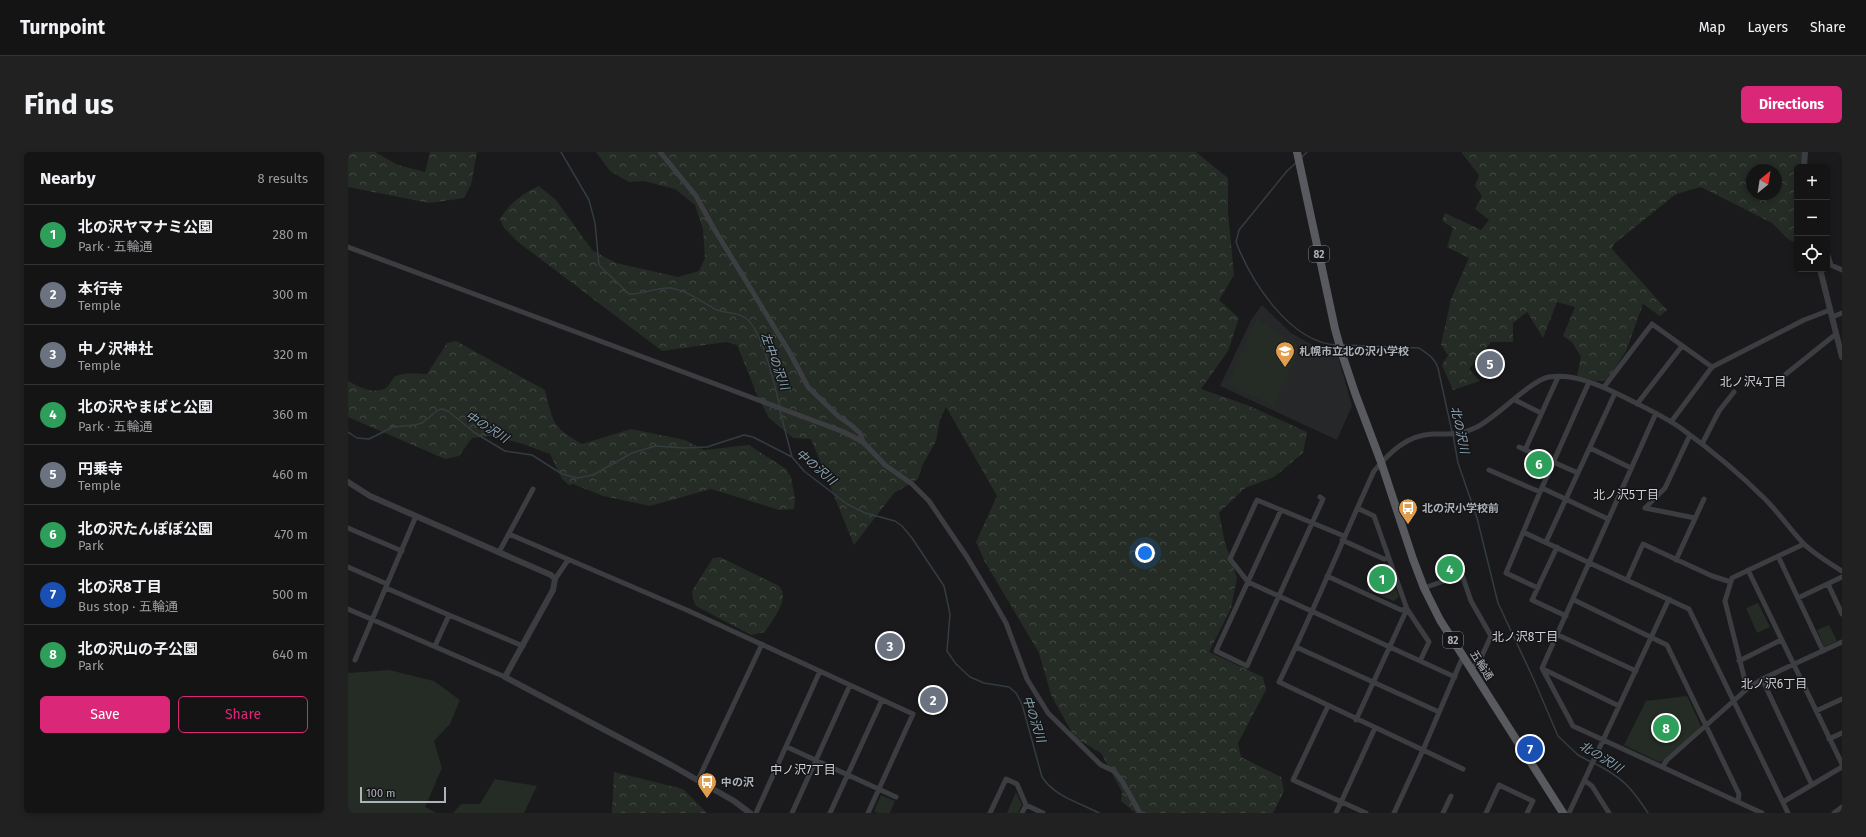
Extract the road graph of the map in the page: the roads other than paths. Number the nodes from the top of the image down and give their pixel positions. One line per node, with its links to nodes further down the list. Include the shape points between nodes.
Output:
1 (660, 152): 28 (street, via 696,196 790,353 808,388 860,433)
2 (1297, 152): 33 (main road, 五輪通 / 82, via 1338,341)
3 (1805, 152): 4 (street)
4 (1804, 164)
5 (348, 247): 28 (street, via 844,432)
6 (1830, 261): 7 (street)
7 (1842, 270)
8 (1821, 272): 9 (street)
9 (1830, 310): 11 (street); 15 (street, via 1804,320)
10 (1842, 313): 11 (street)
11 (1832, 317): 12 (street)
12 (1836, 334): 14 (street); 16 (street)
13 (1682, 346): 15 (street); 19 (street, via 1652,324); 23 (street)
14 (1842, 357)
15 (1712, 367): 26 (street)
16 (1786, 374)
17 (1558, 377): 18 (street); 22 (street, via 1548,377 1536,383); 24 (street)
18 (1589, 382): 19 (street); 34 (street)
19 (1604, 387): 21 (street)
20 (1734, 392): 29 (street)
21 (1615, 393): 23 (street); 31 (street)
22 (1515, 400): 24 (street); 33 (street, via 1482,425 1459,434 1423,436 1405,441)
23 (1637, 404): 25 (street)
24 (1541, 413): 32 (street)
25 (1656, 414): 26 (street); 35 (street)
26 (1671, 422): 27 (street)
27 (1690, 436): 29 (street); 47 (street, via 1665,488 1645,508)
28 (863, 442): 154 (street, via 885,465 912,484 929,501 967,557 1006,623 1027,679 1048,713 1101,765 1114,771)
29 (1702, 444): 55 (street, via 1766,500)
30 (1519, 447): 32 (street)
31 (1590, 448): 35 (street); 37 (street)
32 (1525, 450): 34 (street)
33 (1381, 462): 44 (street, via 1374,471); 77 (main road, 五輪通 / 82)
34 (1553, 462): 37 (street); 40 (street)
35 (1631, 468): 48 (street)
36 (1489, 470): 40 (street)
37 (1578, 474): 43 (street)
38 (348, 482): 46 (street, via 370,496)
39 (533, 489): 52 (street)
40 (1541, 490): 43 (street); 51 (street)
41 (1320, 496): 49 (street, via 1323,499)
42 (1704, 499): 47 (street)
43 (1566, 500): 48 (street); 54 (street)
44 (1357, 508): 53 (street); 60 (street, via 1374,516)
45 (1281, 510): 49 (street); 73 (street); 73 (street, via 1257,500 1230,559)
46 (416, 516): 57 (street); 58 (street)
47 (1694, 518): 62 (street)
48 (1608, 520): 63 (street)
49 (1312, 523): 53 (street); 79 (street)
50 (348, 528): 57 (street)
51 (1523, 532): 54 (street); 78 (street, via 1506,573)
52 (509, 534): 58 (street); 61 (street)
53 (1343, 538): 60 (street, via 1384,559); 69 (street)
54 (1546, 542): 56 (street)
55 (1804, 544): 59 (street); 67 (street)
56 (1556, 547): 63 (street); 78 (street)
57 (402, 551): 76 (street)
58 (499, 552): 71 (street)
59 (1778, 556): 66 (street); 80 (street)
60 (1389, 558): 84 (street)
61 (568, 560): 71 (street); 94 (street)
62 (1676, 560): 72 (street, via 1643,544); 74 (street)
63 (1589, 562): 72 (street); 82 (street)
64 (1458, 563): 68 (street)
65 (348, 567): 76 (street)
66 (1748, 570): 74 (street, via 1732,578); 92 (street)
67 (1842, 571)
68 (1461, 575): 77 (street); 106 (street, via 1471,601 1491,636 1480,660)
69 (1326, 576): 84 (street, via 1401,610); 85 (street)
70 (1842, 577): 75 (street)
71 (555, 580): 96 (street, via 553,590)
72 (1628, 580): 81 (street)
73 (1248, 582): 79 (street); 79 (street, via 1216,651 1247,666)
74 (1731, 582): 103 (street, via 1725,601)
75 (1828, 584): 80 (street); 86 (street)
76 (386, 586): 87 (street); 89 (street)
77 (1424, 588): 100 (main road, 五輪通 / 82, via 1440,620)
78 (1538, 588): 88 (street, via 1532,600)
79 (1279, 596): 85 (street)
80 (1798, 598): 99 (street)
81 (1669, 599): 91 (street); 117 (street, via 1689,609)
82 (1574, 600): 88 (street); 91 (street)
83 (348, 608): 89 (street)
84 (1407, 609): 97 (street); 102 (street, via 1429,642)
85 (1313, 611): 97 (street); 98 (street)
86 (1842, 614)
87 (449, 615): 95 (street); 96 (street)
88 (1566, 616): 90 (street)
89 (372, 619): 95 (street); 101 (street)
90 (1558, 635): 105 (street); 108 (street)
91 (1652, 637): 108 (street); 123 (street, via 1667,645)
92 (1782, 640): 103 (street); 104 (street)
93 (1842, 642): 99 (street)
94 (762, 644): 107 (street); 135 (street)
95 (435, 646): 109 (street)
96 (523, 646): 109 (street)
97 (1389, 646): 102 (street); 112 (street)
98 (1296, 647): 112 (street); 118 (street, via 1279,682)
99 (1823, 650): 104 (street)
100 (1465, 659): 106 (main road, 五輪通 / 82); 110 (street, via 1461,661)
101 (355, 660)
102 (1420, 661): 110 (street)
103 (1739, 661): 114 (street)
104 (1794, 665): 111 (street); 120 (street)
105 (1542, 668): 119 (street); 127 (street, via 1573,726)
106 (1471, 669): 161 (main road, 五輪通 / 82)
107 (820, 671): 113 (street); 128 (street)
108 (1636, 671): 119 (street)
109 (505, 677): 135 (street)
110 (1455, 677): 121 (street)
111 (1762, 679): 114 (street); 137 (street)
112 (1373, 682): 121 (street); 122 (street)
113 (850, 685): 116 (street); 130 (street)
114 (1747, 689): 117 (street)
115 (1842, 699): 120 (street)
116 (882, 700): 134 (street); 138 (street, via 913,714)
117 (1733, 702): 123 (street); 143 (street)
118 (1328, 706): 122 (street); 141 (street, via 1293,780)
119 (1619, 706): 127 (street)
120 (1816, 711): 126 (street)
121 (1440, 712): 129 (street)
122 (1356, 720): 124 (street)
123 (1706, 726): 132 (street); 142 (street, via 1739,794)
124 (1375, 728): 129 (street); 141 (street)
125 (1842, 733): 126 (street)
126 (1829, 739): 131 (street)
127 (1602, 741): 132 (street); 136 (street)
128 (787, 747): 130 (street); 147 (street)
129 (1422, 750): 133 (street); 157 (street)
130 (816, 760): 134 (street); 148 (street)
131 (1842, 766): 137 (street)
132 (1662, 767): 142 (street)
133 (1463, 769)
134 (848, 775): 138 (street); 149 (street)
135 (698, 780): 146 (street)
136 (1585, 781): 162 (street); 163 (street, via 1592,786)
137 (1812, 784): 143 (street)
138 (879, 789): 140 (street); 150 (street)
139 (1451, 796): 158 (street)
140 (896, 797)
141 (1341, 802): 155 (street); 156 (street)
142 (1738, 802): 164 (street)
143 (1783, 802): 165 (street)
144 (1026, 805): 151 (street, via 1017,784 1006,779); 152 (street); 153 (street)
145 (1842, 807): 166 (street)
146 (750, 813)
147 (756, 813)
148 (792, 813)
149 (830, 813)
150 (868, 813)
151 (990, 813)
152 (1022, 813)
153 (1043, 813)
154 (1140, 813)
155 (1336, 813)
156 (1366, 813)
157 (1394, 813)
158 (1443, 813)
159 (1486, 813): 160 (street, via 1499,785 1533,801)
160 (1527, 813)
161 (1563, 813)
162 (1569, 813)
163 (1608, 813)
164 (1762, 813)
165 (1788, 813)
166 (1834, 813)

